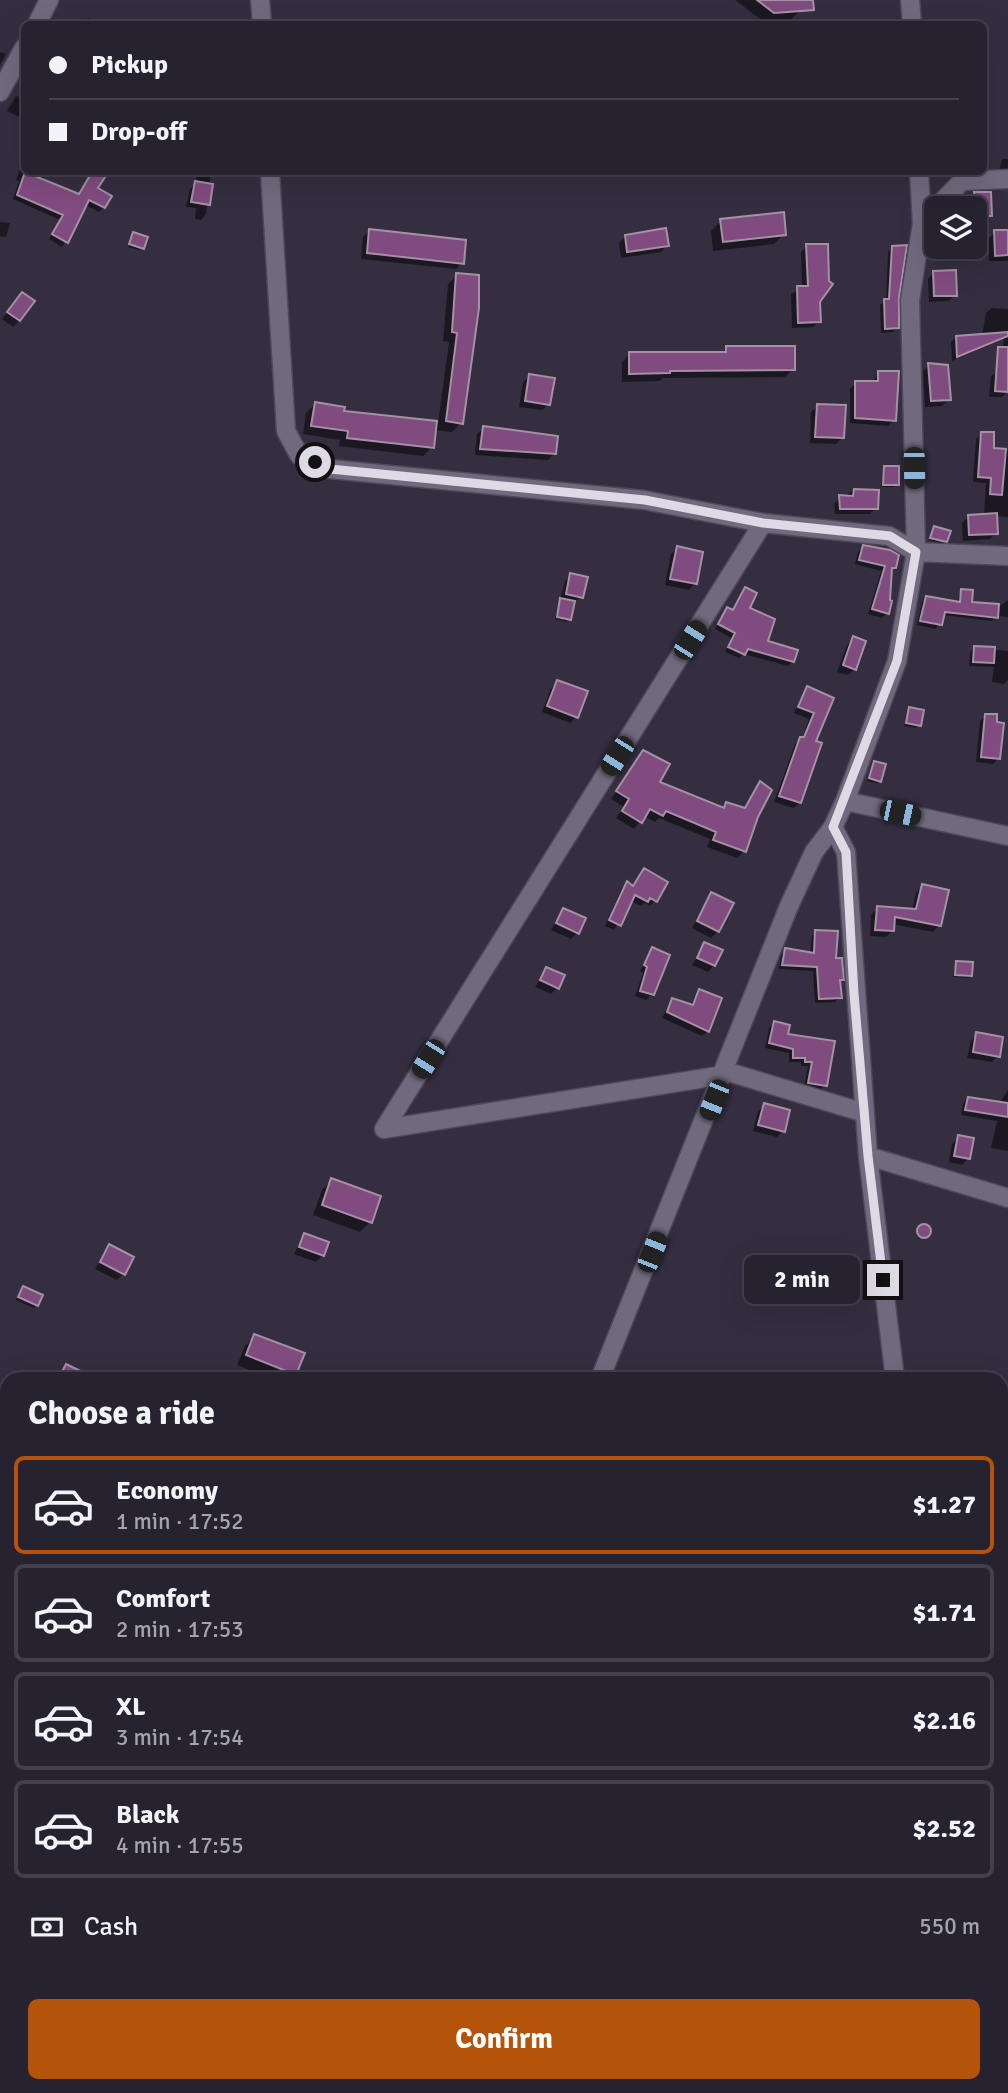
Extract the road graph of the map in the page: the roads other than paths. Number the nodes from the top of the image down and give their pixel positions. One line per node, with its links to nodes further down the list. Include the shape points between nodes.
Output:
1 (49, 0): 4 (street)
2 (260, 0): 5 (street)
3 (910, 0): 6 (street)
4 (38, 21)
5 (262, 21)
6 (912, 21)
7 (21, 54): 8 (street)
8 (0, 92)
9 (271, 175): 14 (street, via 286,430 299,455 330,469 645,500)
10 (919, 175): 13 (street)
11 (1008, 179): 12 (street, via 962,181)
12 (948, 196)
13 (922, 223): 15 (street, via 910,300)
14 (763, 523): 15 (street, via 890,536); 20 (street, via 384,1129)
15 (916, 552): 16 (street); 17 (street, via 897,661)
16 (1008, 556)
17 (845, 801): 18 (street); 19 (street)
18 (833, 827): 20 (street, via 814,852 789,906); 21 (street, via 846,852)
19 (1008, 836)
20 (725, 1073): 21 (street); 24 (street)
21 (865, 1112): 22 (street)
22 (868, 1156): 23 (street); 25 (street)
23 (1008, 1198)
24 (603, 1372)
25 (894, 1372)

